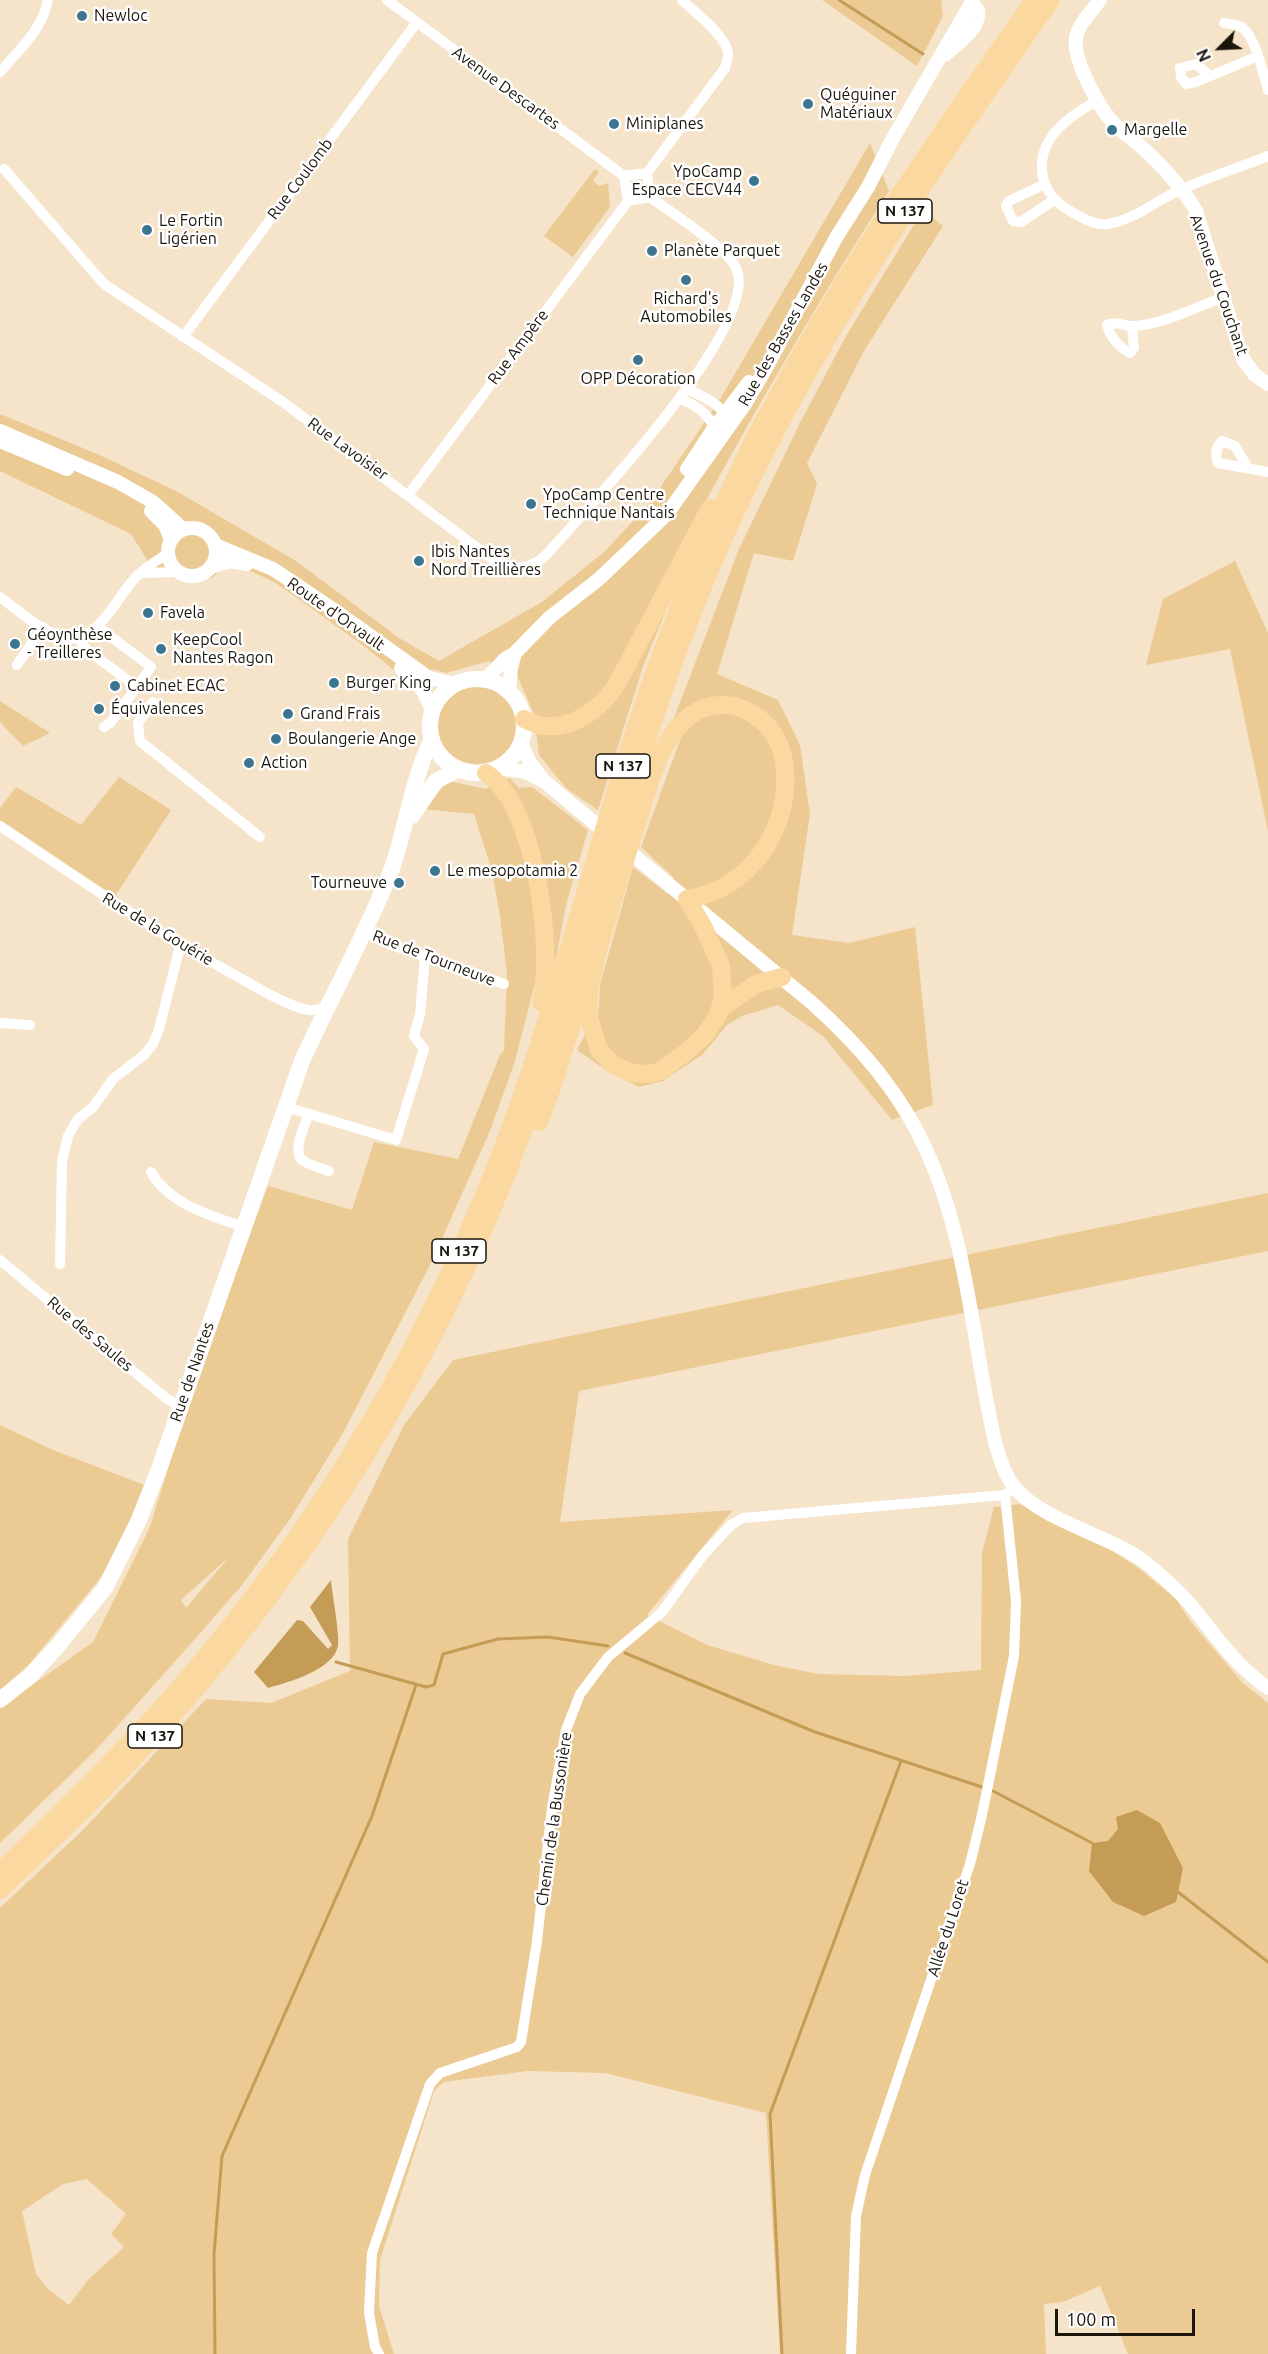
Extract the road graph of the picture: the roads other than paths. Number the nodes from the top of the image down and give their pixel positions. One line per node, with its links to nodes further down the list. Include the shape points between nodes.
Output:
1 (48, 0): 11 (street, via 37,30)
2 (387, 0): 8 (street, Avenue Descartes)
3 (682, 0): 17 (street, via 720,36 729,55 725,68)
4 (1034, 0): 35 (highway, N 137, via 854,265)
5 (1051, 0): 49 (highway, N 137, via 914,198 828,333 752,476)
6 (1100, 0): 14 (street, Avenue du Couchant, via 1079,28 1075,47)
7 (969, 1): 26 (street, Rue des Basses Landes, via 980,17 934,66)
8 (417, 22): 18 (street, Avenue Descartes); 27 (street, Rue Coulomb)
9 (1224, 22): 10 (street, via 1244,29)
10 (1258, 56): 12 (street); 13 (street)
11 (0, 72)
12 (1210, 76)
13 (1268, 90)
14 (1098, 100): 19 (street, via 1064,123 1053,136 1041,170); 20 (street, Avenue du Couchant, via 1106,114)
15 (1268, 156): 20 (street)
16 (1, 168): 27 (street, Rue Lavoisier, via 104,284)
17 (646, 173): 18 (street); 21 (street)
18 (624, 176): 23 (street)
19 (1044, 184): 22 (street); 22 (street, via 1009,201 1009,214 1021,222)
20 (1182, 189): 22 (street, via 1129,219 1105,225 1089,221); 24 (street, Avenue du Couchant, via 1196,211)
21 (650, 197): 23 (street); 29 (street, via 726,254 733,261 739,280 736,302 728,319)
22 (1054, 200)
23 (628, 201): 39 (street, Rue Ampère)
24 (1222, 298): 25 (street, via 1174,318); 28 (street, Avenue du Couchant, via 1243,359)
25 (1132, 327)
26 (787, 329): 31 (street); 36 (street, Rue des Basses Landes, via 745,404)
27 (183, 337): 39 (street, Rue Lavoisier, via 283,402)
28 (1268, 384)
29 (687, 389): 30 (street); 31 (street)
30 (680, 399): 32 (street, via 697,407); 39 (street, Rue Lavoisier, via 546,555 531,566 503,565)
31 (724, 413): 32 (street); 36 (street, via 722,428)
32 (714, 428): 41 (street)
33 (0, 431): 40 (street, via 118,482 153,502)
34 (0, 441): 43 (street, via 145,506 165,525)
35 (750, 447): 60 (highway, via 738,456 617,684 604,700 589,714 564,725 539,726); 82 (highway, N 137, via 690,580 651,683)
36 (710, 451): 41 (street, Rue des Basses Landes, via 667,514)
37 (1248, 468): 38 (street)
38 (1268, 472)
39 (409, 494)
40 (183, 529): 42 (street, via 199,528 212,537); 43 (street)
41 (640, 540): 52 (street, Rue des Basses Landes, via 549,618)
42 (215, 545): 44 (street); 55 (street, Route d'Orvault, via 273,569 429,678)
43 (169, 547): 45 (street, via 171,563); 46 (street)
44 (211, 567): 45 (street, via 198,575); 59 (street, Route d'Orvault, via 230,561 249,564 284,580 408,674 422,689)
45 (179, 572): 46 (street)
46 (139, 574): 48 (street)
47 (0, 597): 50 (street)
48 (97, 626): 51 (street); 56 (street, via 151,667)
49 (687, 626): 70 (highway, via 688,642); 87 (highway, N 137, via 644,748 542,1076)
50 (43, 627): 51 (street, via 64,638); 53 (street)
51 (79, 639): 56 (street, via 87,650)
52 (515, 653): 54 (street, Rue des Basses Landes); 57 (street)
53 (17, 665)
54 (485, 680): 55 (main road); 57 (main road)
55 (455, 684): 59 (main road)
56 (137, 687): 61 (street)
57 (509, 691): 60 (main road)
58 (153, 702): 69 (street, via 138,723 140,741)
59 (432, 709): 62 (main road)
60 (524, 719): 63 (main road)
61 (104, 728)
62 (431, 741): 64 (main road, via 440,756); 67 (main road)
63 (521, 743): 65 (main road, via 509,762); 66 (street)
64 (457, 770): 65 (main road); 67 (main road, via 436,781)
65 (493, 771): 66 (street, via 526,772); 82 (highway, via 517,816 536,873 544,919 544,990 519,1078)
66 (545, 782): 71 (street)
67 (406, 824): 72 (main road, Rue de Nantes)
68 (0, 826): 73 (street, Rue de la Gouérie)
69 (260, 837)
70 (620, 878): 71 (highway, via 657,761 671,736 700,710 718,705 738,706 758,717 776,737 784,764 783,806 769,841 746,870 718,891); 74 (highway)
71 (687, 900): 76 (street); 79 (highway, via 721,966)
72 (365, 932): 75 (street, Rue de Tourneuve); 78 (main road, Rue de Nantes)
73 (180, 946): 78 (street, Rue de la Gouérie, via 266,993 306,1009); 90 (street, via 153,1044 113,1079 68,1136 62,1162)
74 (598, 950): 79 (highway, via 589,992 590,1021 599,1050 613,1065 642,1074 661,1071 705,1035); 87 (highway, via 535,1131 511,1183)
75 (425, 957): 77 (street, Rue de Tourneuve); 84 (street, via 414,1036 424,1049 396,1140)
76 (782, 977): 79 (highway, via 756,984); 92 (street, via 841,1029 868,1059 906,1111 928,1153 952,1222 989,1415)
77 (504, 984)
78 (326, 1007): 83 (main road, Rue de Nantes)
79 (721, 1008)
80 (0, 1023): 81 (street)
81 (30, 1025)
82 (522, 1093): 95 (highway, N 137, via 476,1213 430,1312 389,1390 322,1499 256,1594 184,1683 93,1781)
83 (286, 1107): 84 (street); 88 (main road, Rue de Nantes)
84 (309, 1114): 85 (street, via 298,1149 300,1156 303,1161)
85 (329, 1171)
86 (150, 1172): 88 (street, via 159,1186 186,1205)
87 (498, 1194): 96 (highway, N 137, via 458,1285 408,1383 293,1566 230,1649 154,1737)
88 (243, 1227): 91 (main road, Rue de Nantes)
89 (0, 1260): 91 (street, Rue des Saules)
90 (60, 1264)
91 (180, 1406): 94 (main road, Rue de Nantes, via 138,1522 105,1588 30,1676)
92 (1009, 1491): 93 (street, via 1147,1564 1188,1602 1223,1647); 97 (street, Chemin de la Bussonière, via 743,1518 731,1525 703,1555 662,1612 608,1657 580,1694 566,1730 552,1808 522,2042 440,2073 430,2084 372,2253 369,2313); 98 (street, Allée du Loret, via 1016,1601 1014,1656 970,1864 865,2175 855,2226)
93 (1268, 1688)
94 (0, 1700)
95 (0, 1872)
96 (0, 1890)
97 (379, 2354)
98 (851, 2354)

